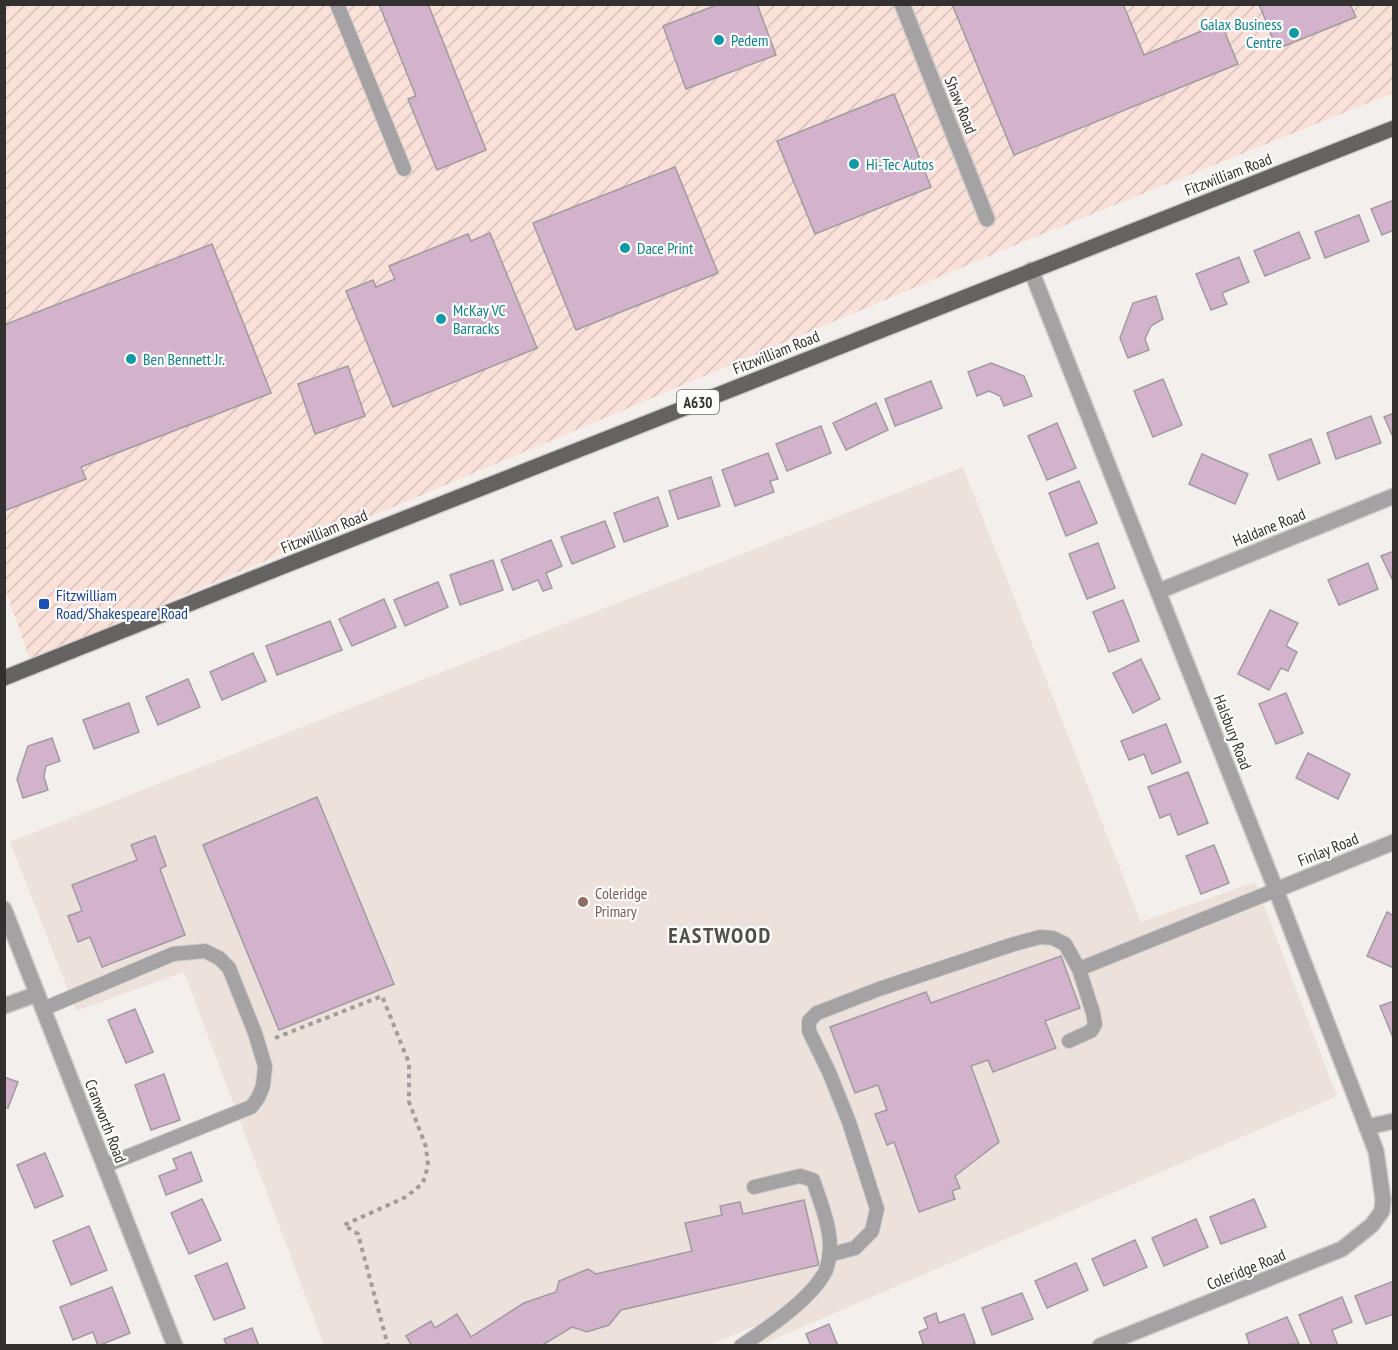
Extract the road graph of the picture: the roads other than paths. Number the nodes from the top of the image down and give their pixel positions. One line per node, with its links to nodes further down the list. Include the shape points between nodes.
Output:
1 (337, 4): 4 (lane)
2 (902, 4): 5 (street, Shaw Road)
3 (1394, 128): 6 (main road, Fitzwilliam Road / A630)
4 (404, 169)
5 (987, 219)
6 (1031, 270): 8 (street, Halsbury Road); 9 (main road, Fitzwilliam Road / A630)
7 (1394, 496): 8 (street, Haldane Road)
8 (1159, 591): 11 (street, Halsbury Road)
9 (4, 678)
10 (1394, 842): 11 (street, Finlay Road)
11 (1276, 890): 13 (lane); 19 (street, Halsbury Road)
12 (4, 909): 14 (street, Cranworth Road)
13 (1079, 969): 17 (lane, via 1095,1024 1091,1031); 23 (lane, via 1065,944 1041,937 879,989 817,1013 808,1021 808,1031 849,1122 877,1209 872,1231 855,1248)
14 (37, 994): 15 (street); 16 (street, Cranworth Road)
15 (4, 1006)
16 (43, 1009): 20 (street, Cranworth Road); 20 (lane, via 173,954 205,951 229,968 259,1044 265,1066 263,1086 251,1107)
17 (1070, 1041)
18 (1394, 1121): 19 (street)
19 (1366, 1127): 22 (street, Halsbury Road, via 1376,1151)
20 (104, 1166): 24 (street, Cranworth Road)
21 (754, 1188): 23 (lane, via 800,1176 813,1180 825,1214)
22 (1388, 1211): 26 (street, Coleridge Road, via 1342,1249)
23 (829, 1255): 25 (lane, via 826,1269 812,1289)
24 (175, 1346)
25 (741, 1346)
26 (1100, 1346)

